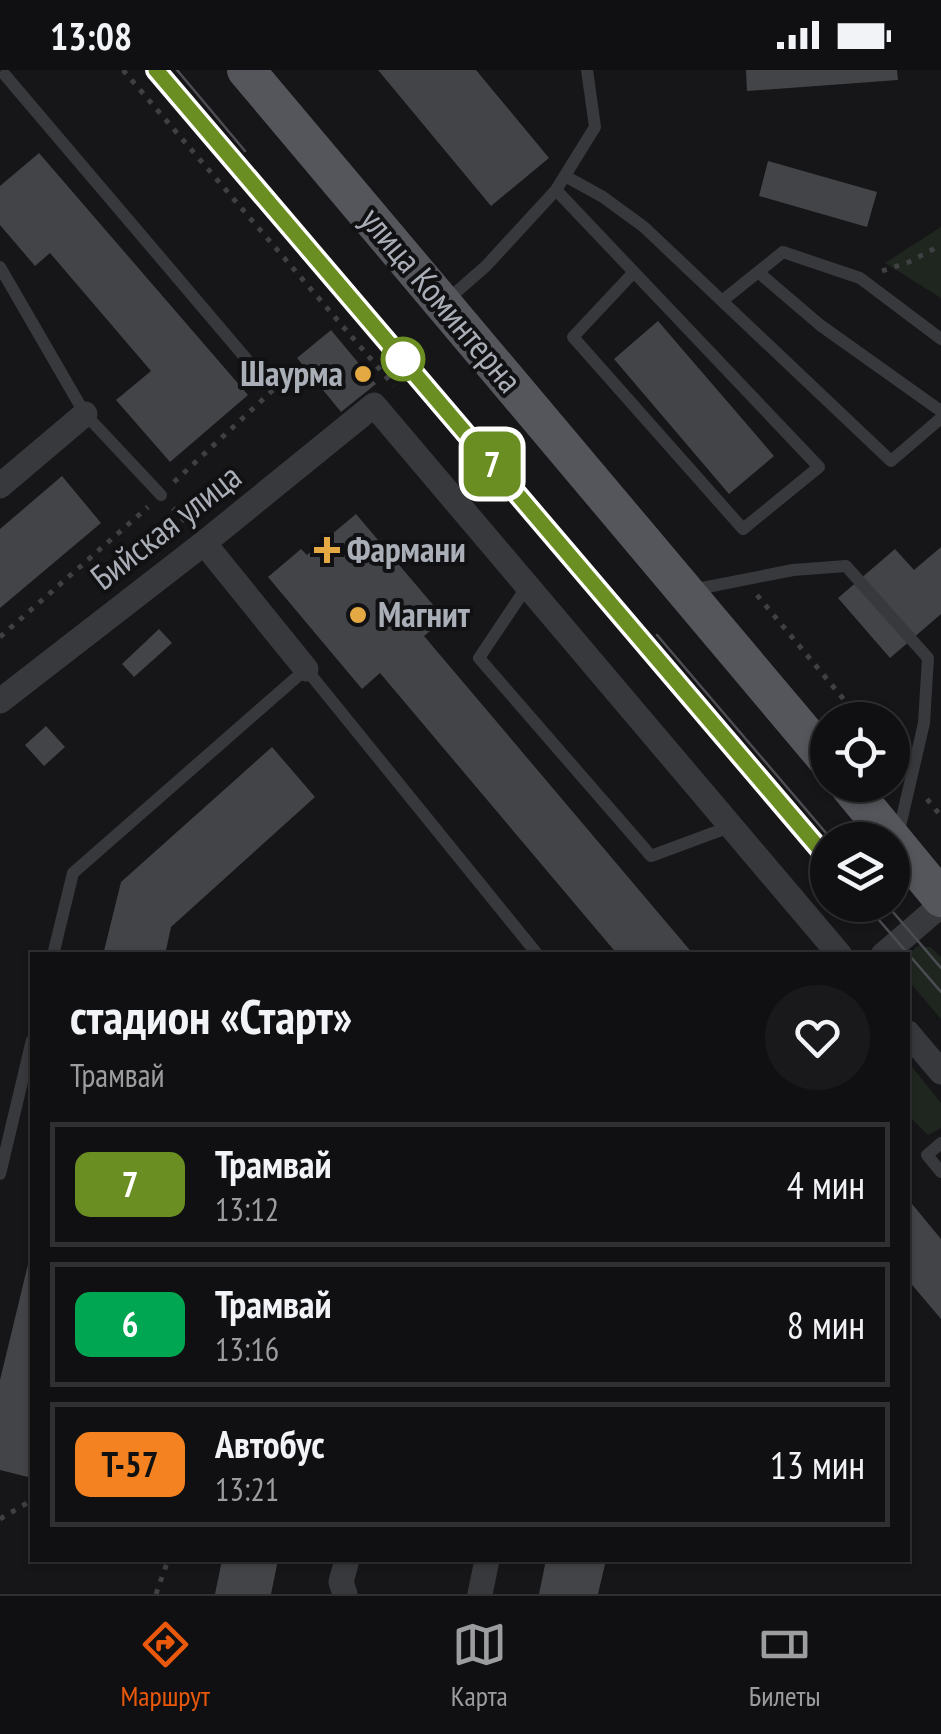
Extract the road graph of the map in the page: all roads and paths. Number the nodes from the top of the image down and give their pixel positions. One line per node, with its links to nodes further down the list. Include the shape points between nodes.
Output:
1 (123, 70): 17 (path, via 395,385)
2 (246, 70): 13 (main road, улица Коминтерна)
3 (587, 70): 5 (lane, via 595,128)
4 (6, 75): 15 (lane)
5 (565, 176): 6 (lane); 12 (lane, via 644,226)
6 (556, 190): 9 (lane); 13 (lane)
7 (941, 245): 11 (path)
8 (0, 267): 18 (lane)
9 (634, 272): 9 (lane, via 573,337 743,529 819,467)
10 (758, 272): 11 (lane, via 783,252); 12 (lane); 19 (lane)
11 (860, 278): 14 (lane)
12 (722, 301): 19 (lane, via 891,461)
13 (444, 303): 25 (main road, улица Коминтерна)
14 (941, 340)
15 (256, 369)
16 (273, 390): 21 (path)
17 (374, 404): 22 (street, Бийская улица); 24 (street)
18 (85, 414): 20 (street); 21 (lane)
19 (941, 414)
20 (0, 486)
21 (161, 495): 22 (path); 26 (path)
22 (204, 544): 27 (street); 28 (street, Бийская улица)
23 (744, 580): 25 (lane); 29 (path); 33 (lane, via 846,566 928,658 924,723)
24 (528, 586): 34 (street); 34 (lane, via 480,658 651,856)
25 (684, 592): 30 (main road, улица Коминтерна)
26 (0, 637)
27 (306, 668): 37 (lane, via 73,872); 38 (lane)
28 (0, 701)
29 (846, 702)
30 (810, 740)
31 (862, 802): 32 (main road)
32 (879, 822)
33 (901, 822)
34 (732, 826): 39 (street)
35 (910, 860): 36 (main road)
36 (941, 901): 40 (street)
37 (54, 952)
38 (536, 952)
39 (837, 952)
40 (886, 952)
41 (910, 1035): 43 (street)
42 (30, 1048): 46 (lane)
43 (941, 1072)
44 (941, 1143): 45 (lane, via 927,1156)
45 (941, 1172)
46 (0, 1174)
47 (30, 1501): 48 (path)
48 (0, 1519)
49 (167, 1562): 52 (path)
50 (346, 1562): 53 (street)
51 (487, 1562): 54 (street)
52 (156, 1594)
53 (346, 1594)
54 (480, 1594)

